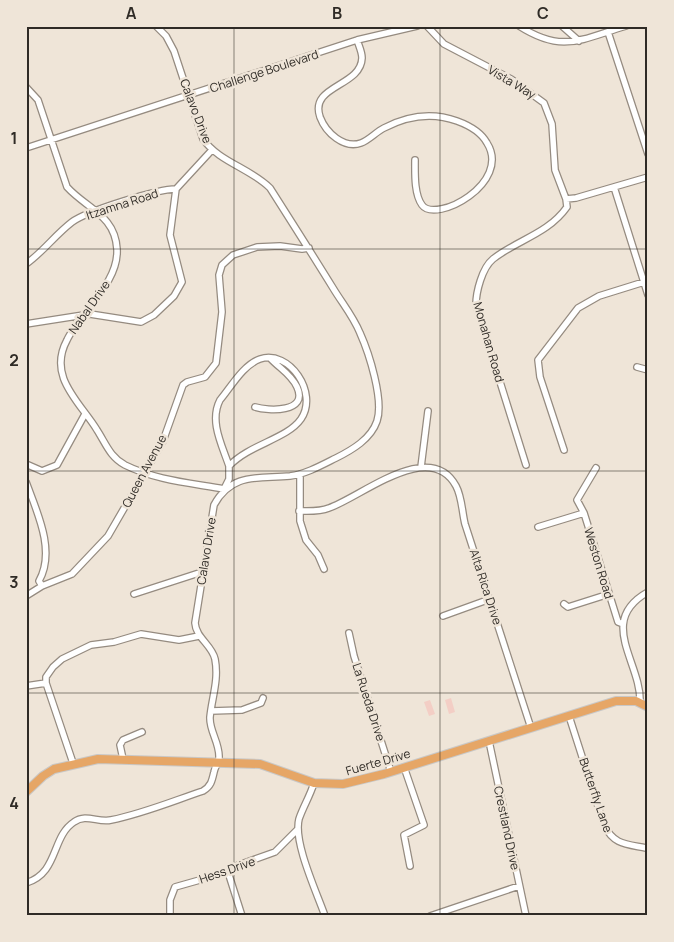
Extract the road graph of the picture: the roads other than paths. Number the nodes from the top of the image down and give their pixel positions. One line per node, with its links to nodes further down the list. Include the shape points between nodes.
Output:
1 (156, 26): 11 (street, Calavo Drive, via 172,46)
2 (417, 26): 8 (street, Challenge Boulevard)
3 (427, 26): 20 (street, Vista Way, via 444,44 511,79 544,102 552,124 555,170)
4 (518, 26): 9 (street, via 555,43)
5 (562, 26): 9 (street)
6 (626, 26): 7 (street)
7 (612, 29): 9 (street); 15 (street)
8 (357, 40): 11 (street, Challenge Boulevard); 16 (street, via 362,55 357,72 323,96 320,103 321,120 335,138 359,143 404,120 440,117 461,123 479,134 489,145 492,156 487,176 475,192 459,203 435,209 428,209 421,203 415,177)
9 (579, 41)
10 (26, 87): 12 (street, Nabal Drive, via 38,100)
11 (188, 96): 12 (street, Challenge Boulevard); 14 (street, Calavo Drive)
12 (52, 140): 13 (street, Challenge Boulevard); 21 (street, Nabal Drive, via 67,187)
13 (26, 148)
14 (211, 151): 19 (street); 22 (street, Calavo Drive, via 259,178 270,188)
15 (648, 154)
16 (416, 160)
17 (648, 177): 18 (street)
18 (614, 187): 20 (street); 24 (street)
19 (176, 189): 21 (street, Itzamna Road, via 166,189); 26 (street, via 170,235 182,275 177,291 154,315 141,322 100,314)
20 (566, 199): 37 (street, Monahan Road, via 567,207 563,213 541,232 491,261 476,294 476,306)
21 (97, 212): 23 (street, Itzamna Road, via 71,223); 26 (street, Nabal Drive, via 105,218 114,234 116,262 108,283)
22 (308, 248): 40 (street, Queen Avenue, via 256,247 233,256 222,266 222,312 215,366 205,378 183,385 163,441); 41 (street, Calavo Drive, via 360,332 379,403 377,421 363,442 339,457)
23 (26, 264)
24 (644, 282): 25 (street); 34 (street, via 599,296 578,308 538,360 542,384)
25 (648, 295)
26 (80, 316): 27 (street); 33 (street, Nabal Drive, via 64,346 61,362 70,393)
27 (26, 324)
28 (270, 358): 31 (street, via 291,378 298,390 298,398 286,409 267,411); 36 (street, via 249,366 216,407 214,419); 36 (street, via 286,364 303,382 308,400 305,411 294,427 246,451)
29 (637, 366): 30 (street)
30 (648, 370)
31 (255, 407)
32 (428, 411): 38 (street)
33 (85, 414): 35 (street, via 57,465 42,471); 40 (street, Nabal Drive, via 109,452 121,463)
34 (564, 450)
35 (26, 464)
36 (229, 466): 43 (street)
37 (526, 466)
38 (421, 467): 44 (street, via 381,480 330,508); 54 (street, Alta Rica Drive, via 440,472 457,487 465,524)
39 (596, 468): 45 (street, Weston Road, via 576,500)
40 (145, 473): 43 (street, Nabal Drive); 49 (street, Queen Avenue, via 130,495 116,526 94,553 72,574)
41 (300, 474): 43 (street, Calavo Drive, via 246,480); 44 (street)
42 (26, 482): 49 (street, via 47,554 45,571 39,581)
43 (224, 489): 48 (street, Calavo Drive, via 212,513)
44 (299, 511): 47 (street, via 306,540)
45 (584, 513): 46 (street); 52 (street, Weston Road)
46 (538, 528)
47 (324, 569)
48 (202, 572): 51 (street); 59 (street, Calavo Drive, via 195,623)
49 (42, 586): 53 (street, Queen Avenue)
50 (648, 592): 57 (street, via 630,607)
51 (134, 594)
52 (608, 594): 55 (street, via 568,607); 57 (street, Weston Road, via 618,622)
53 (26, 596)
54 (490, 599): 56 (street); 67 (street, Alta Rica Drive)
55 (564, 604)
56 (443, 616)
57 (623, 624): 63 (street, via 623,638 639,687)
58 (349, 633): 74 (street, La Rueda Drive)
59 (199, 636): 60 (street, via 179,640 140,634 91,645 62,659 46,677); 65 (street, Calavo Drive, via 212,651 215,662 216,686)
60 (46, 683): 61 (street); 71 (street)
61 (26, 686)
62 (263, 698): 65 (street, via 261,703 250,708)
63 (640, 703): 64 (main road); 66 (main road, Fuerte Drive, via 624,700)
64 (648, 708)
65 (211, 712): 72 (street, Calavo Drive, via 211,726 219,749 220,761)
66 (569, 716): 67 (main road, Fuerte Drive); 78 (street, Butterfly Lane, via 610,837 614,841)
67 (531, 728): 69 (main road, Fuerte Drive)
68 (142, 732): 70 (street, via 123,740 120,745)
69 (489, 741): 73 (main road, Fuerte Drive); 82 (street, Crestland Drive)
70 (123, 759): 71 (main road, Fuerte Drive); 72 (main road, Fuerte Drive)
71 (73, 764): 76 (main road, Fuerte Drive, via 46,773)
72 (217, 764): 75 (main road, Fuerte Drive, via 264,765); 81 (street, Calavo Drive, via 212,781 203,791 112,820 86,818 73,822 45,872)
73 (404, 767): 74 (main road, Fuerte Drive); 79 (street, via 424,825 404,835)
74 (391, 772): 75 (main road, Fuerte Drive, via 343,784)
75 (314, 783): 77 (street)
76 (26, 792)
77 (298, 829): 80 (street, Hess Drive, via 275,852); 85 (street)
78 (646, 848)
79 (410, 866)
80 (228, 872): 83 (street, Hess Drive, via 175,887 170,900); 84 (street)
81 (26, 884)
82 (519, 886): 86 (street); 87 (street, Crestland Drive)
83 (170, 916)
84 (242, 916)
85 (325, 916)
86 (430, 916)
87 (526, 916)

